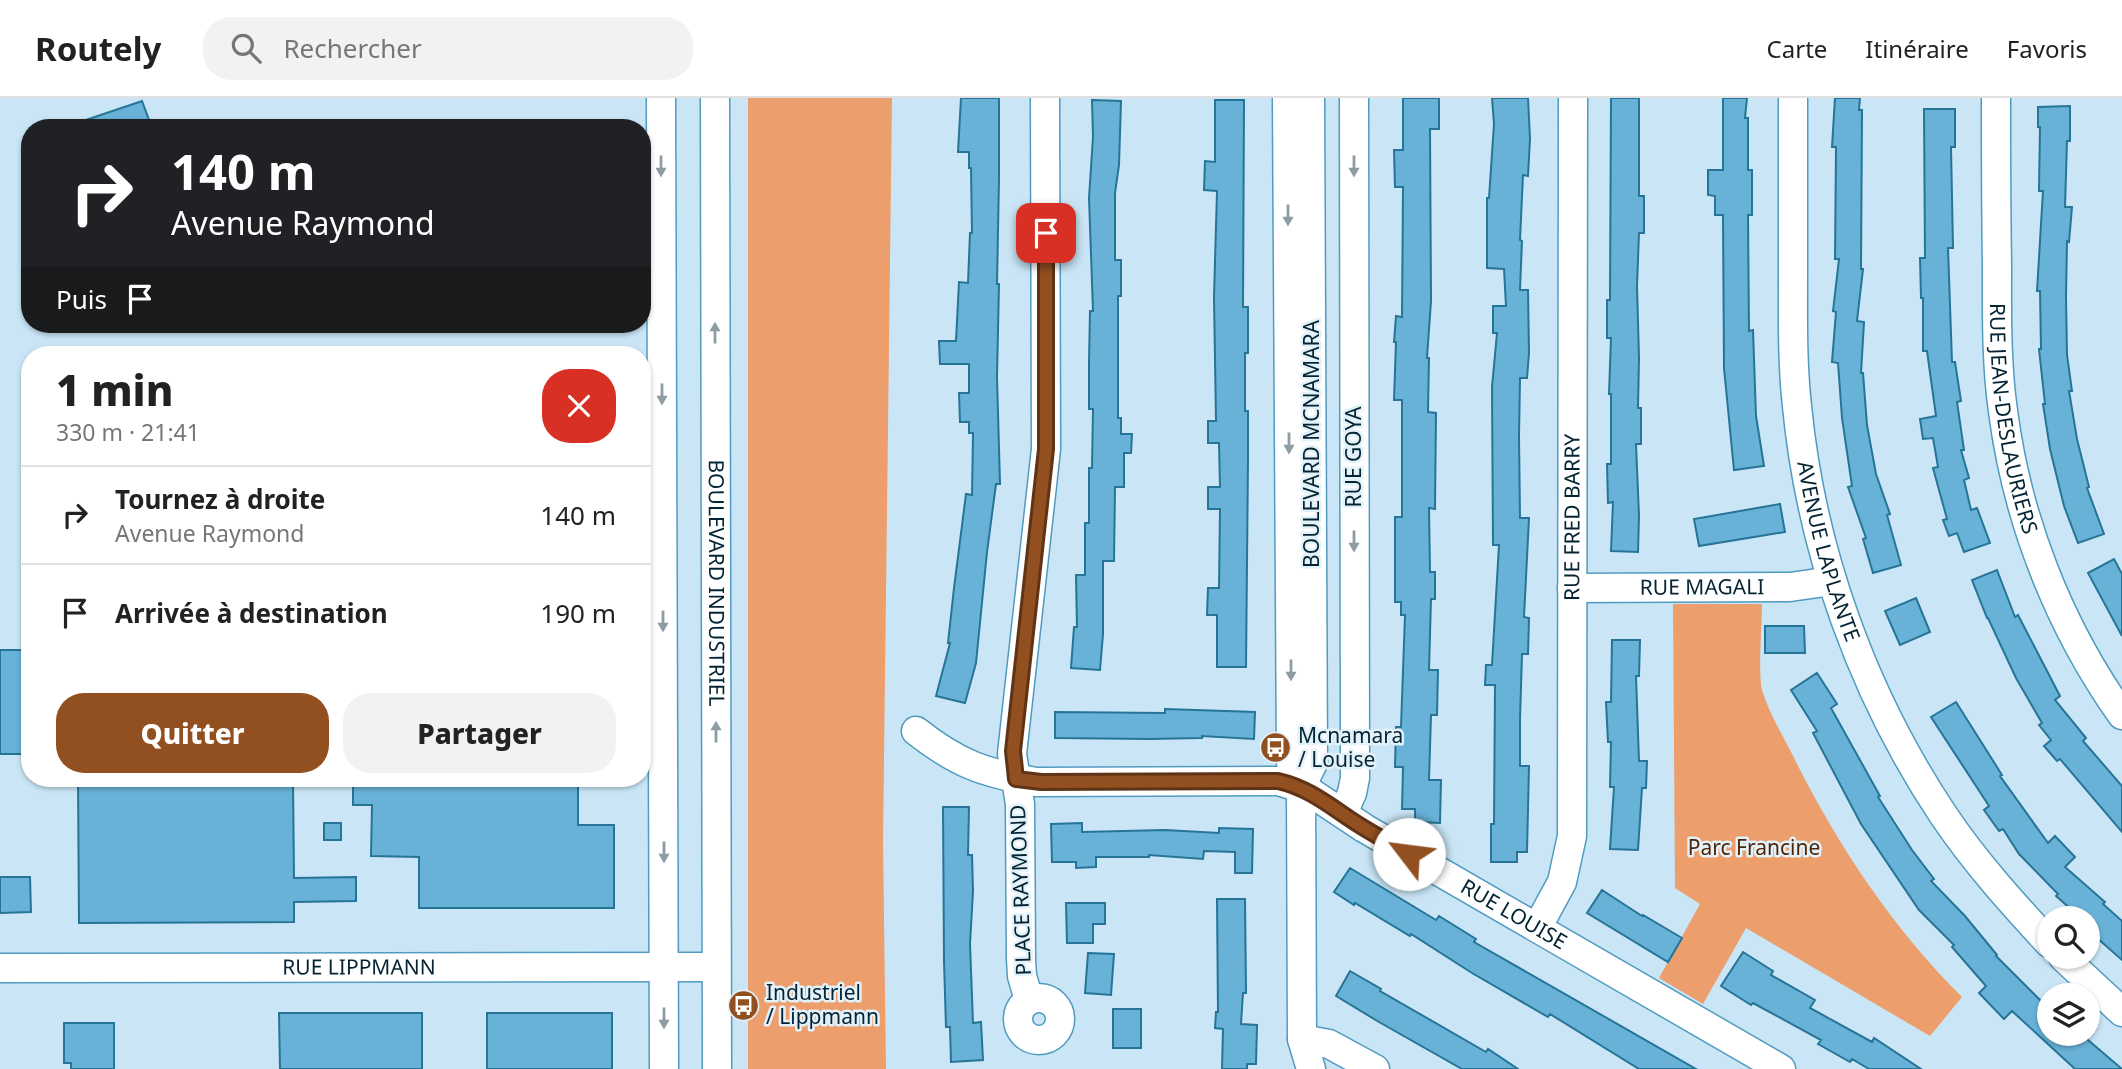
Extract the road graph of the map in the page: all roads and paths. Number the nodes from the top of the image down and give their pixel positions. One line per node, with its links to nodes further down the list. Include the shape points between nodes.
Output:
1 (661, 98): 19 (street, one-way to 19)
2 (715, 98): 20 (street, BOULEVARD INDUSTRIEL, one-way to 2)
3 (1045, 98): 14 (street, PLACE RAYMOND, via 1046,449 1013,751)
4 (1287, 98): 15 (street, BOULEVARD MCNAMARA, one-way to 15, via 1291,763)
5 (1310, 98): 15 (street, BOULEVARD MCNAMARA, via 1313,763)
6 (1354, 98): 16 (street, RUE GOYA, one-way to 16, via 1355,778)
7 (1573, 98): 11 (street, RUE FRED BARRY)
8 (1793, 98): 10 (street, AVENUE LAPLANTE, via 1795,387 1807,472)
9 (1996, 98): 12 (street, RUE JEAN-DESLAURIERS, via 1997,345 2011,457 2051,587 2081,649)
10 (1832, 581): 11 (street, RUE MAGALI, via 1790,587); 18 (street, AVENUE LAPLANTE, via 1861,660 1927,790 1978,862)
11 (1572, 588): 17 (street, RUE FRED BARRY, via 1572,836 1562,882)
12 (2122, 715)
13 (916, 731): 14 (street, RUE LOUISE, via 967,765)
14 (1016, 779): 15 (street, RUE LOUISE, via 1278,781); 23 (street, PLACE RAYMOND, via 1021,959)
15 (1301, 787): 16 (street, RUE LOUISE); 25 (street, BOULEVARD MCNAMARA)
16 (1343, 813): 17 (street, RUE LOUISE)
17 (1537, 928): 31 (street, RUE LOUISE)
18 (2037, 929)
19 (664, 966): 20 (street, RUE LIPPMANN); 21 (street, RUE LIPPMANN); 26 (street, one-way to 26)
20 (716, 967): 27 (street, BOULEVARD INDUSTRIEL)
21 (0, 968)
22 (2076, 969): 24 (street)
23 (1029, 1000)
24 (2122, 1012)
25 (1302, 1039): 28 (street, BOULEVARD MCNAMARA); 29 (street, BOULEVARD MCNAMARA); 30 (street, via 1329,1044)
26 (664, 1069)
27 (717, 1069)
28 (1292, 1069)
29 (1311, 1069)
30 (1375, 1069)
31 (1781, 1069)

